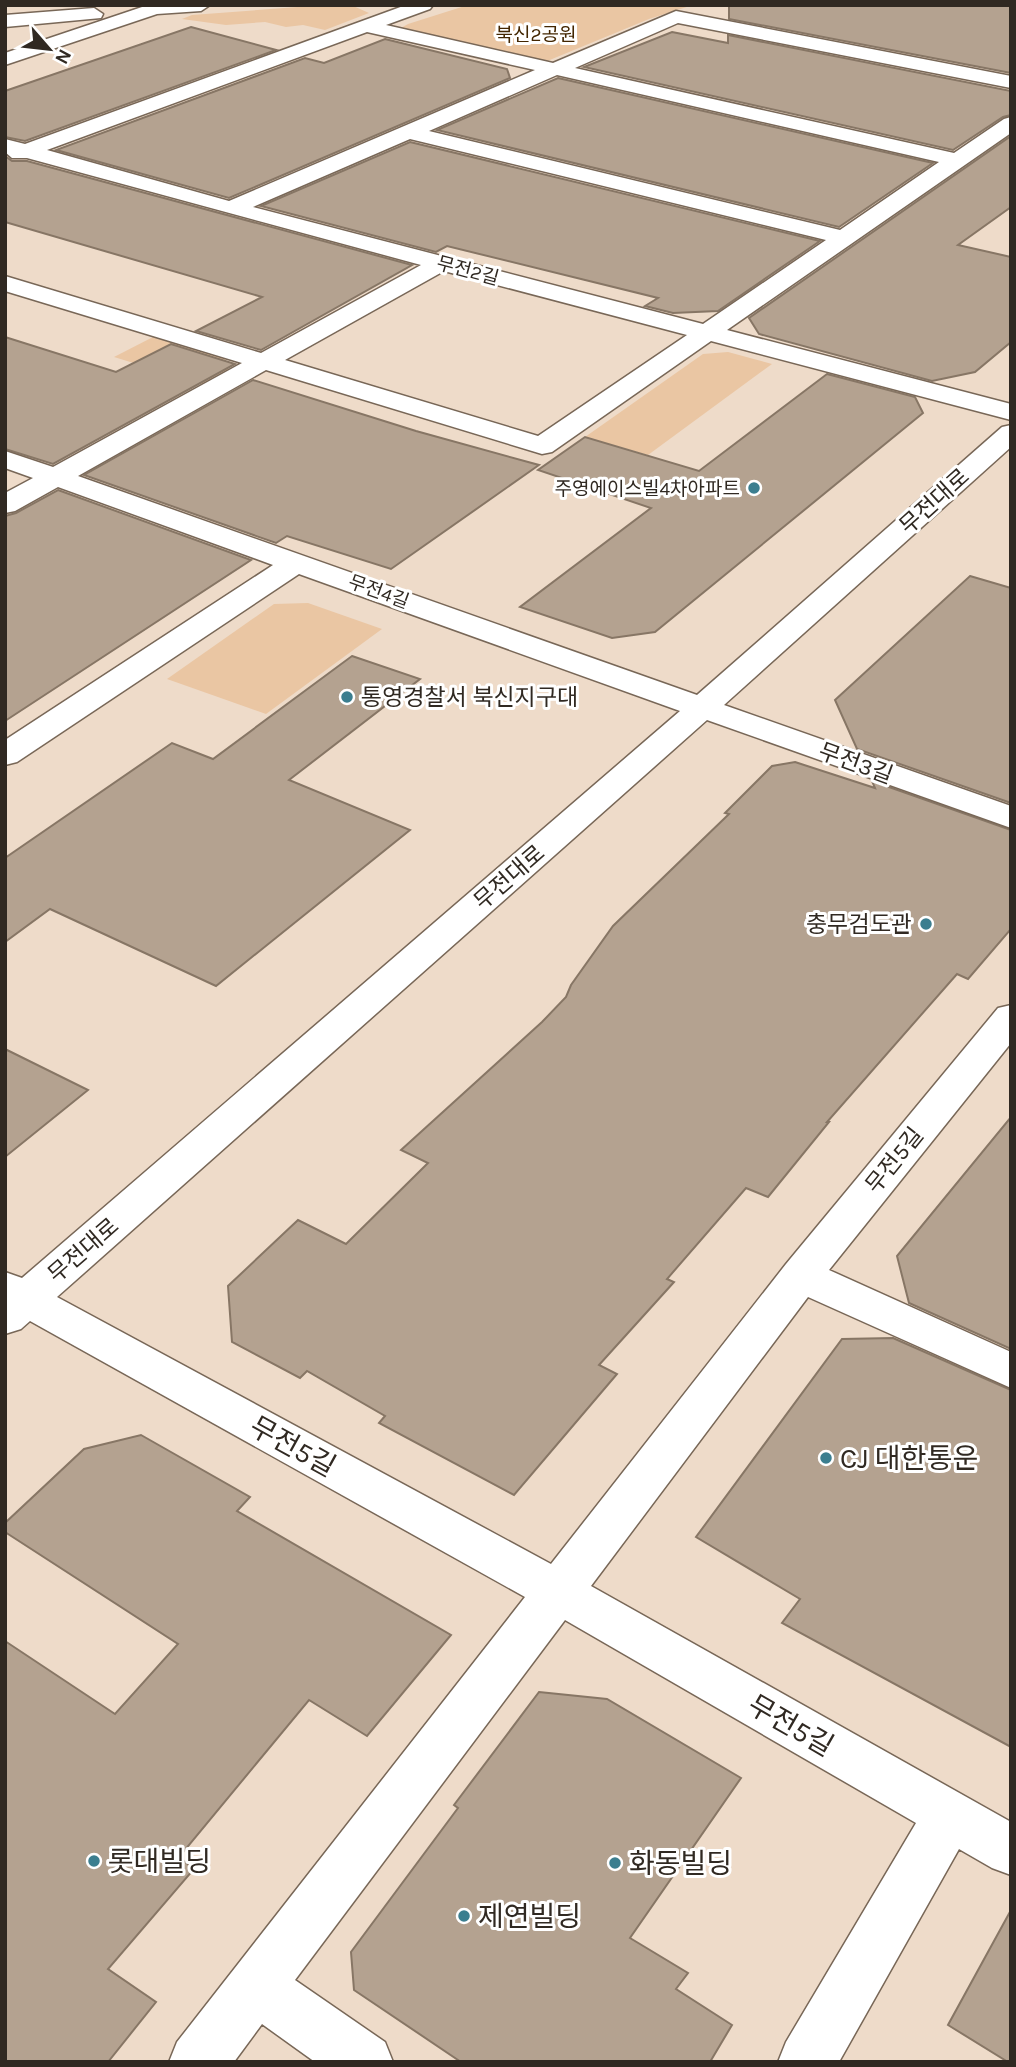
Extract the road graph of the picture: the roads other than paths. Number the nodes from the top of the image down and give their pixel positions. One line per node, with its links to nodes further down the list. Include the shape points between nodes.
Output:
1 (201, 5): 3 (street)
2 (424, 5): 5 (street, 무전2길)
3 (155, 9): 4 (street); 6 (street)
4 (5, 21)
5 (364, 26): 7 (street); 11 (street, 무전2길)
6 (5, 59)
7 (551, 70): 8 (street, via 676,17); 10 (street); 12 (street)
8 (1011, 82)
9 (1011, 123): 12 (street)
10 (408, 132): 13 (street); 14 (street)
11 (12, 152): 13 (street, 무전2길)
12 (957, 160): 14 (street)
13 (231, 208): 15 (street, 무전2길)
14 (845, 238): 17 (street)
15 (441, 263): 17 (street, 무전2길); 18 (street)
16 (5, 283): 18 (street)
17 (705, 332): 18 (street, via 542,446); 19 (street, 무전2길)
18 (262, 363): 22 (street)
19 (1011, 412)
20 (1011, 433): 25 (street, 무전대로)
21 (5, 459): 22 (street, 무전4길)
22 (56, 477): 23 (street); 24 (street, 무전4길)
23 (5, 505)
24 (297, 562): 25 (street, 무전4길); 26 (street)
25 (702, 708): 27 (street, 무전3길); 30 (street, 무전대로)
26 (5, 755)
27 (1011, 818)
28 (1003, 1039): 29 (street, 무전5길)
29 (802, 1275): 31 (street); 32 (street, 무전5길)
30 (12, 1302): 32 (street, 무전5길)
31 (1011, 1371)
32 (559, 1592): 33 (street, 무전5길); 35 (street, 무전5길)
33 (949, 1816): 34 (street, 무전5길); 38 (street)
34 (1011, 1850)
35 (257, 1987): 36 (street, 무전5길); 37 (street)
36 (198, 2062)
37 (364, 2062)
38 (807, 2062)

